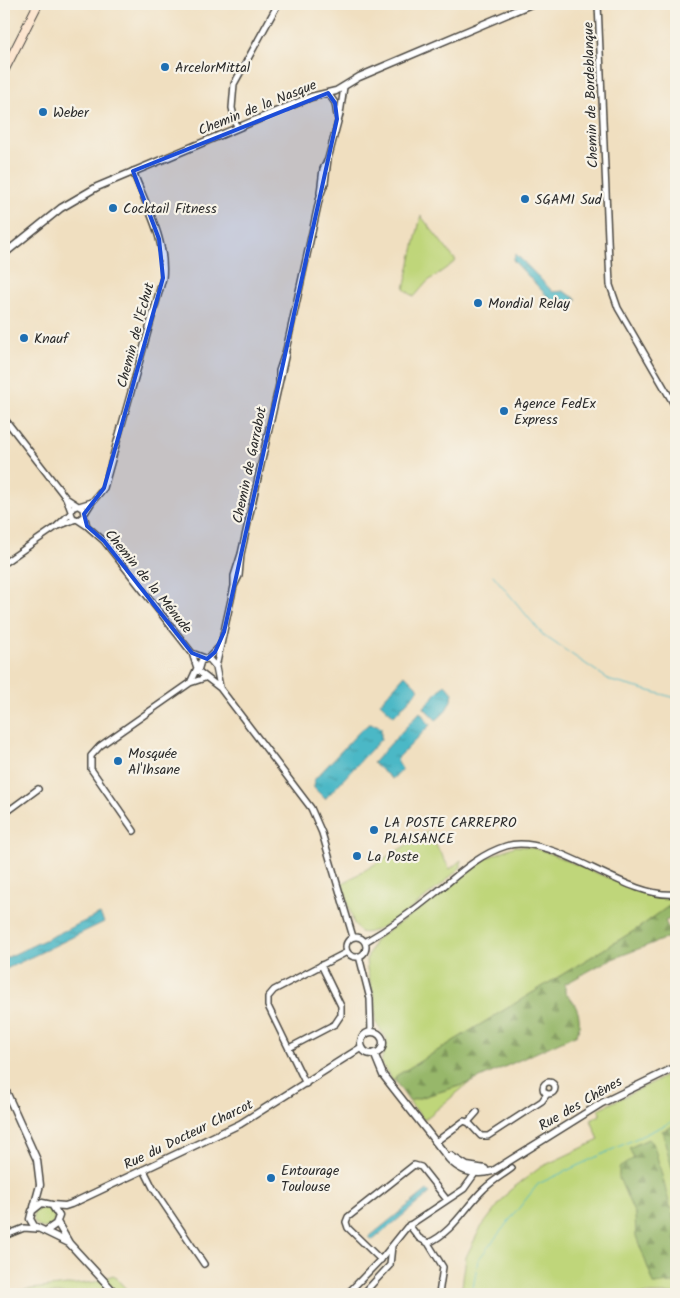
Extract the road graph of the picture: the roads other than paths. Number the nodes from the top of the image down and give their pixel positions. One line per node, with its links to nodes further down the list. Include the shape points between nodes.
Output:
1 (38, 4): 6 (main road)
2 (278, 4): 10 (street, via 234,84 232,108)
3 (531, 4): 5 (street, Chemin de la Nasque)
4 (597, 4): 13 (street, Chemin de Bordeblanque, via 610,290)
5 (523, 5): 7 (street, Chemin de la Nasque, via 359,77)
6 (4, 71)
7 (344, 87): 8 (street, Chemin de la Nasque); 9 (street, Chemin de Garrabot)
8 (328, 93): 9 (street, Chemin de Garrabot, via 335,103); 10 (street, Chemin de la Nasque)
9 (337, 119): 24 (street, Chemin de Garrabot, via 279,371 241,554 242,564)
10 (237, 128): 11 (street, Chemin de la Nasque)
11 (133, 172): 12 (street, Chemin de la Nasque, via 77,198); 16 (street, Chemin de l'Echut, via 160,239 163,278 104,488)
12 (4, 254)
13 (676, 408)
14 (4, 418): 15 (street)
15 (66, 498): 17 (street); 18 (street)
16 (92, 502): 17 (street); 19 (street, Chemin de l'Echut)
17 (78, 506): 18 (street); 19 (street, Chemin de la Ménude)
18 (71, 512): 20 (street); 22 (street)
19 (84, 514): 20 (street, Chemin de l'Echut); 21 (street, Chemin de la Ménude)
20 (77, 520): 21 (street, Chemin de la Ménude); 22 (street)
21 (88, 526): 25 (street, Chemin de la Ménude, via 104,540)
22 (56, 527): 23 (street)
23 (4, 564)
24 (221, 645): 26 (street); 28 (street, Chemin de Garrabot)
25 (192, 652): 26 (street, Chemin de la Ménude); 27 (street, Chemin de la Ménude)
26 (207, 659): 27 (street, via 201,661); 28 (street)
27 (197, 668): 29 (street, via 200,675); 30 (street)
28 (216, 669): 29 (street); 31 (street)
29 (207, 678): 30 (street); 31 (street)
30 (190, 683): 34 (street, via 100,746 91,756 91,769)
31 (220, 688): 36 (street, via 305,798 322,833)
32 (38, 789): 33 (street)
33 (4, 814)
34 (134, 831)
35 (676, 894): 37 (street, via 650,892 530,844 508,845 473,862 412,912)
36 (353, 937): 37 (street); 38 (street, via 346,943)
37 (365, 942): 39 (street, via 364,952)
38 (347, 952): 39 (street, via 351,956); 40 (street)
39 (359, 956): 41 (street, via 370,999)
40 (321, 965): 43 (street, via 341,1006 341,1015 335,1024); 43 (street, via 274,990 268,997 268,1006)
41 (372, 1032): 42 (street, via 363,1037); 44 (street, via 380,1035 383,1044)
42 (362, 1047): 44 (street); 46 (street, Rue du Docteur Charcot)
43 (289, 1048): 46 (street)
44 (374, 1053): 51 (street, via 380,1071)
45 (676, 1067): 55 (street, Rue des Chênes, via 602,1103 489,1172)
46 (306, 1084): 54 (street, Rue du Docteur Charcot, via 240,1124)
47 (4, 1087): 56 (street, via 37,1160)
48 (547, 1094): 50 (street, via 488,1136 479,1134)
49 (477, 1112): 50 (street)
50 (468, 1122): 51 (street, via 460,1123)
51 (436, 1141): 52 (street)
52 (446, 1152): 55 (street); 55 (street, via 456,1166)
53 (512, 1168): 69 (street, via 482,1190 444,1233)
54 (144, 1170): 59 (street, Rue du Docteur Charcot); 73 (street)
55 (476, 1171): 57 (street, via 466,1187)
56 (40, 1185): 58 (street); 60 (street)
57 (447, 1200): 63 (street); 71 (street, via 421,1167 414,1165 348,1217 348,1228)
58 (51, 1204): 59 (street, Rue du Docteur Charcot); 60 (street, via 42,1203); 62 (street, via 57,1211)
59 (71, 1204): 62 (street, Rue du Docteur Charcot)
60 (34, 1207): 61 (street)
61 (30, 1215): 64 (street); 65 (street)
62 (58, 1222): 66 (street); 68 (street)
63 (409, 1225): 69 (street, via 419,1238); 70 (street)
64 (37, 1229): 65 (street); 66 (street)
65 (17, 1230): 67 (street)
66 (46, 1231): 68 (street)
67 (4, 1236)
68 (69, 1243): 74 (street)
69 (428, 1243): 77 (street, via 443,1267)
70 (392, 1246): 71 (street); 72 (street)
71 (382, 1259): 72 (street); 75 (street)
72 (391, 1260): 76 (street, via 390,1266)
73 (204, 1264)
74 (116, 1294)
75 (347, 1294)
76 (363, 1294)
77 (439, 1294)

